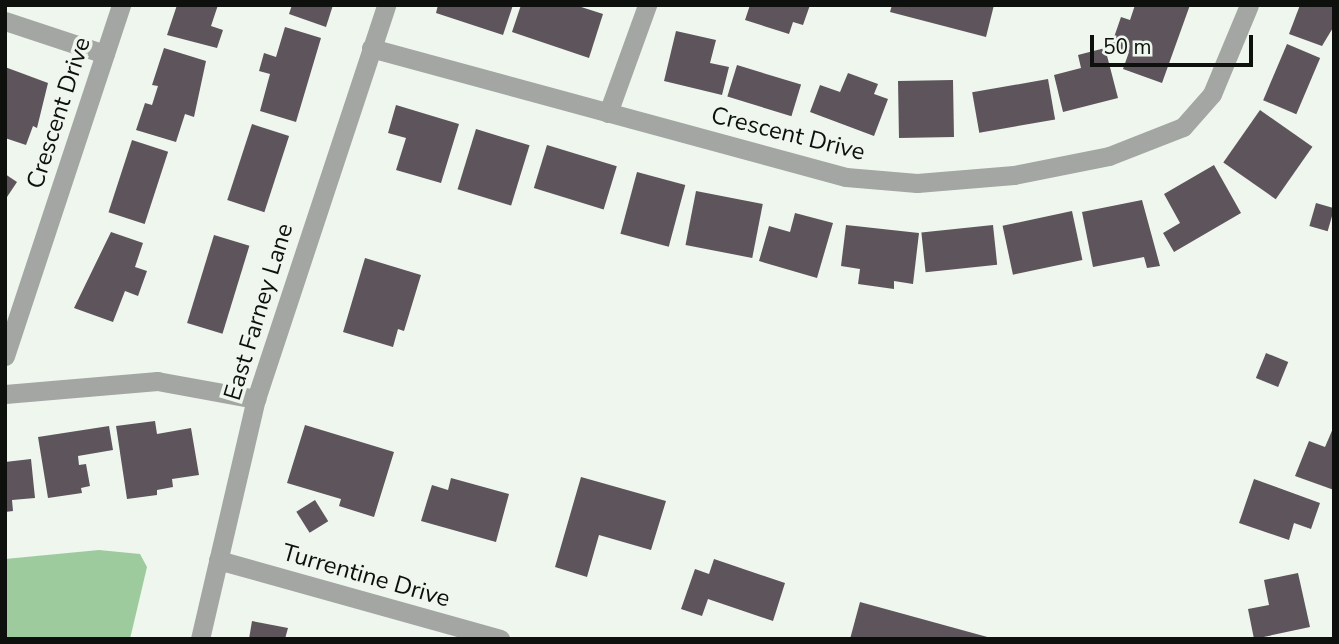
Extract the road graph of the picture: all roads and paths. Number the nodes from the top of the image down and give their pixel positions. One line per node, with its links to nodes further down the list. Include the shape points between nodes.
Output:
1 (121, 5): 7 (street, Crescent Drive)
2 (386, 5): 6 (street, East Farney Lane)
3 (647, 5): 8 (street)
4 (1249, 5): 8 (street, Crescent Drive, via 1212,94 1183,127 1109,156 1014,175 917,183 846,177)
5 (5, 21): 7 (street)
6 (371, 48): 8 (street, Crescent Drive); 11 (street, East Farney Lane)
7 (105, 54): 9 (street, Crescent Drive)
8 (608, 113)
9 (5, 356)
10 (5, 394): 11 (street, via 157,381)
11 (256, 400): 12 (street, East Farney Lane)
12 (218, 560): 13 (street, East Farney Lane); 14 (street, Turrentine Drive)
13 (200, 639)
14 (500, 639)

